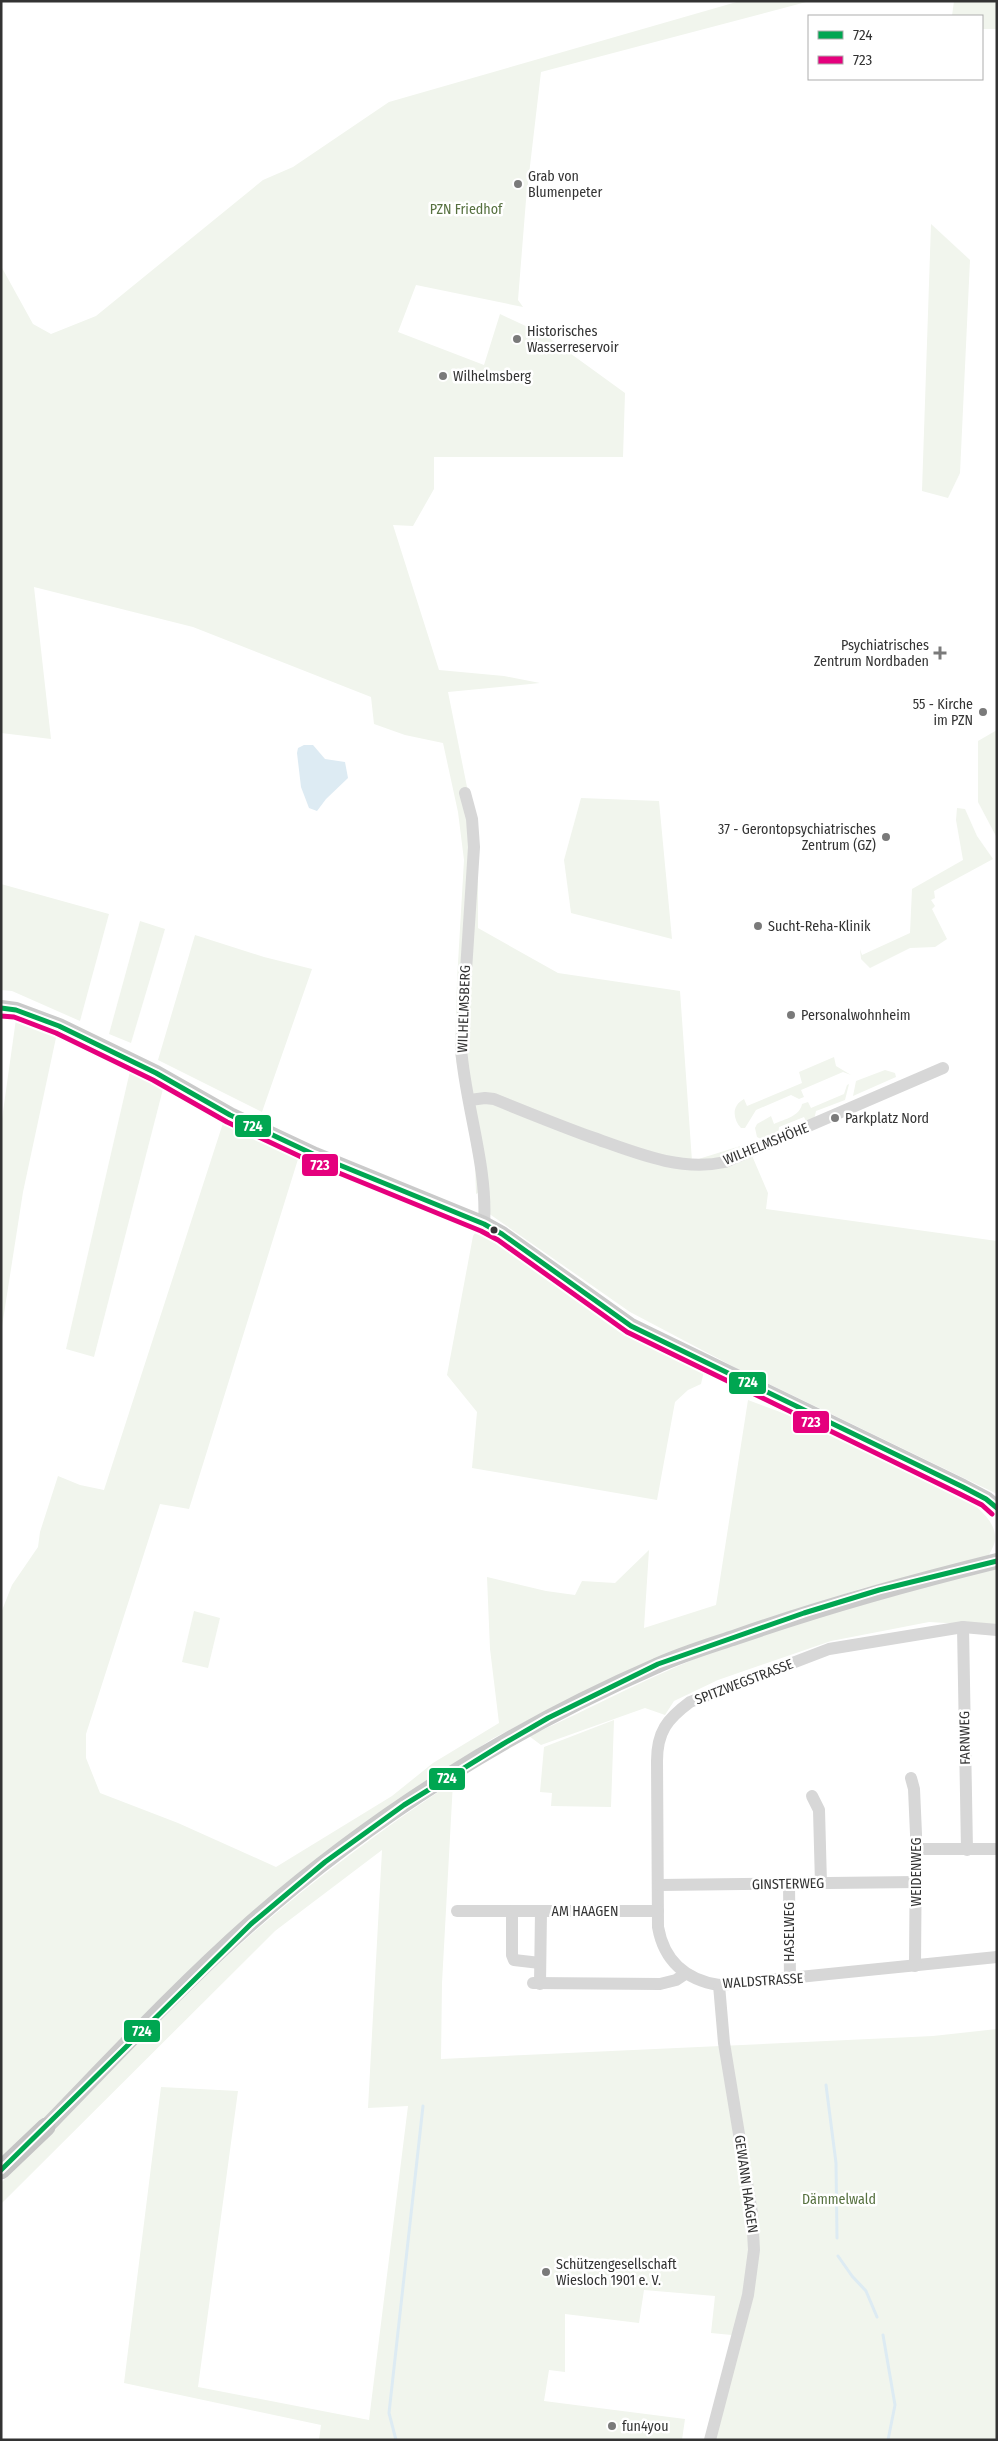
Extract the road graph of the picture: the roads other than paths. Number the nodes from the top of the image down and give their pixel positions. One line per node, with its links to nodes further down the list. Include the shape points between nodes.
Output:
1 (465, 793): 4 (street, WILHELMSBERG, via 472,819 474,847 461,1048)
2 (1, 1008): 5 (main road, via 16,1010 59,1026 315,1156)
3 (942, 1068): 4 (street, WILHELMSHÖHE, via 718,1164 680,1164 624,1148 494,1099)
4 (470, 1100): 5 (street, WILHELMSBERG)
5 (484, 1224): 6 (main road, via 631,1326 964,1487)
6 (997, 1508)
7 (997, 1561): 29 (main road, via 879,1590 658,1664 503,1744 404,1805 326,1862 250,1924)
8 (964, 1627): 9 (street, SPITZWEGSTRASSE); 14 (street, FARNWEG); 18 (street, SPITZWEGSTRASSE, via 829,1649 690,1702 676,1712 662,1730 657,1743)
9 (997, 1630)
10 (911, 1778): 12 (street, WEIDENWEG)
11 (812, 1796): 17 (street, via 818,1810)
12 (916, 1849): 14 (street); 15 (street, WEIDENWEG)
13 (997, 1849): 14 (street)
14 (968, 1850)
15 (917, 1882): 17 (street, GINSTERWEG); 25 (street, WEIDENWEG)
16 (789, 1884): 17 (street, GINSTERWEG); 18 (street, GINSTERWEG); 27 (street, HASELWEG)
17 (821, 1884)
18 (659, 1885): 22 (street, SPITZWEGSTRASSE)
19 (457, 1911): 20 (street, AM HAAGEN)
20 (512, 1911): 21 (street, AM HAAGEN); 24 (street, via 514,1960)
21 (541, 1911): 22 (street, AM HAAGEN); 24 (street)
22 (658, 1911): 26 (street, SPITZWEGSTRASSE, via 661,1942 667,1956)
23 (997, 1957): 25 (street, WALDSTRASSE)
24 (540, 1962): 26 (street, via 536,1984 660,1984)
25 (915, 1966): 27 (street, WALDSTRASSE)
26 (685, 1974): 28 (street, WALDSTRASSE)
27 (790, 1980): 28 (street, WALDSTRASSE)
28 (719, 1985): 31 (street, GEWANN HAAGEN, via 724,2043 752,2213 754,2250 748,2295)
29 (46, 2127): 30 (highway)
30 (1, 2170)
31 (710, 2440)

